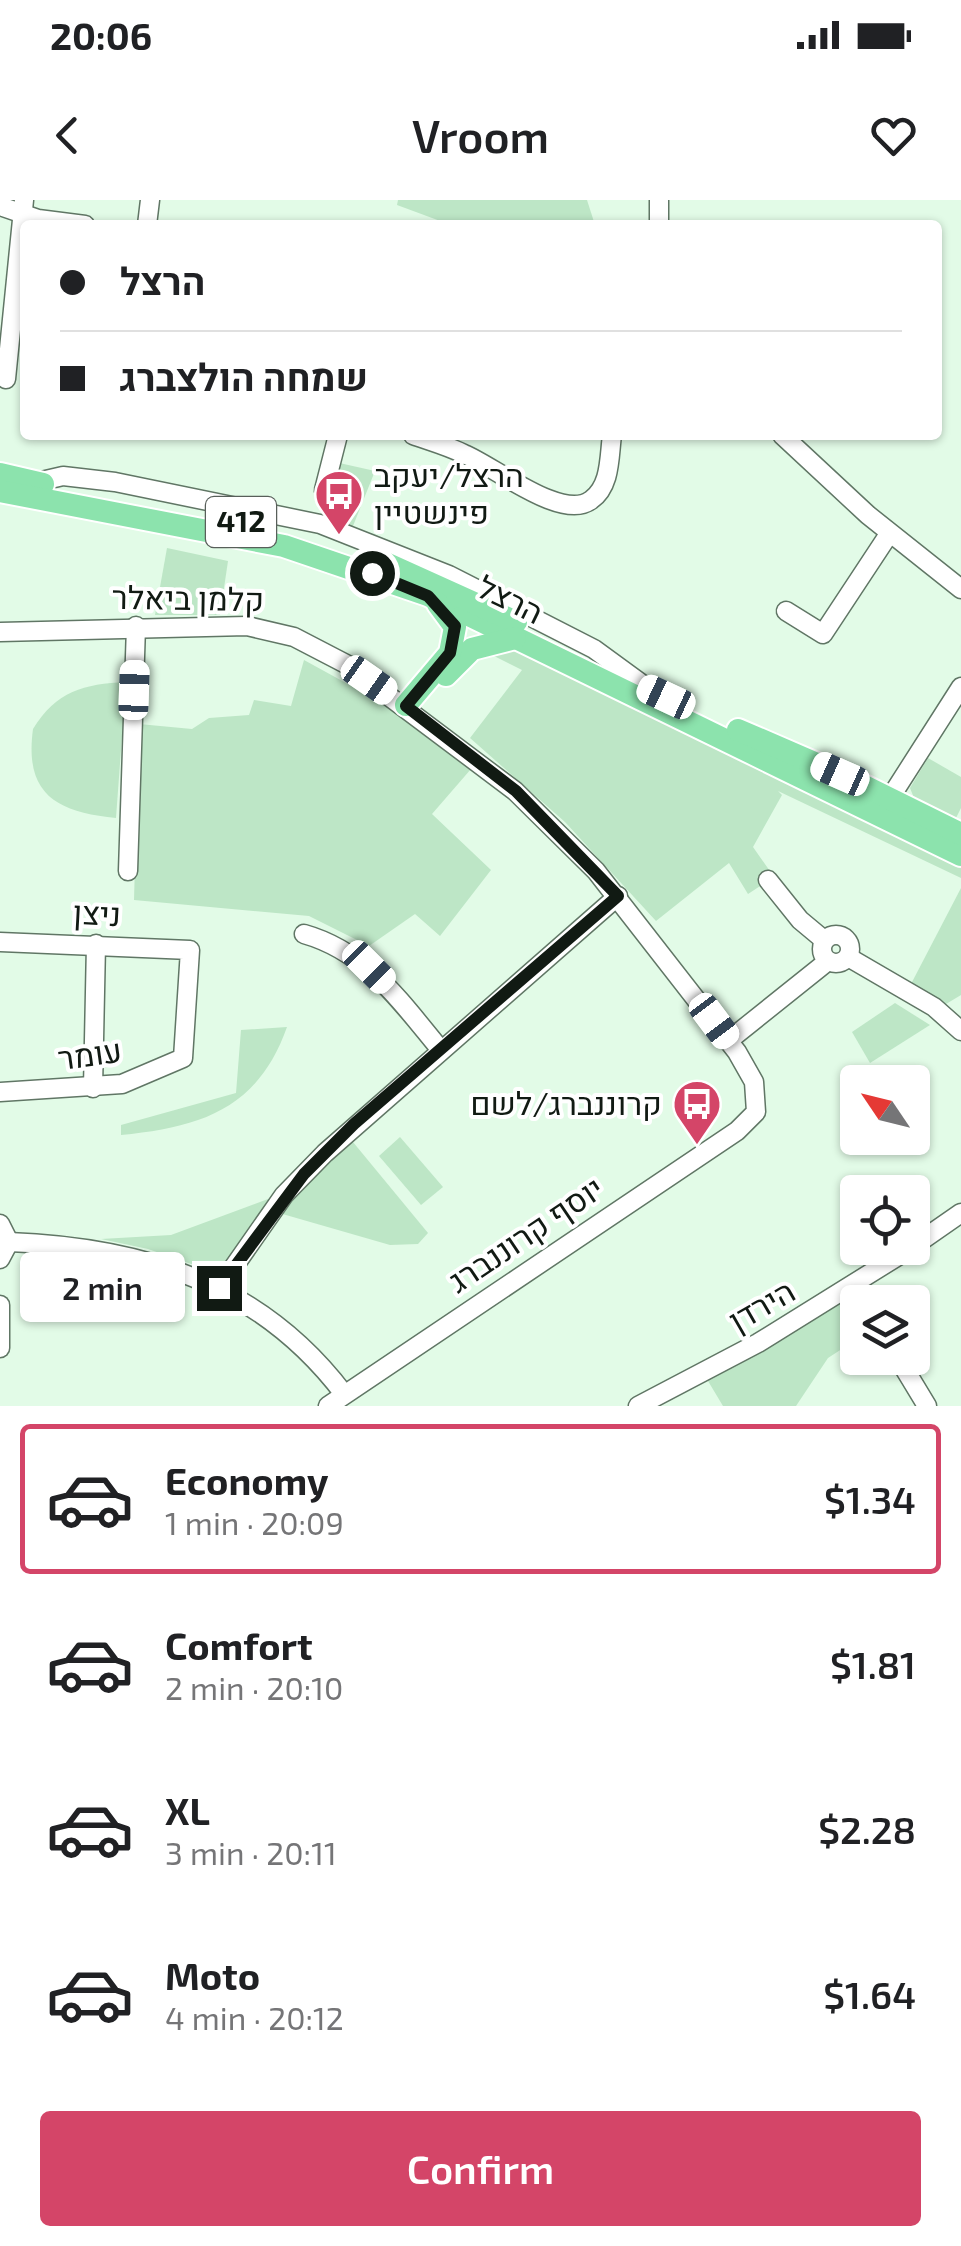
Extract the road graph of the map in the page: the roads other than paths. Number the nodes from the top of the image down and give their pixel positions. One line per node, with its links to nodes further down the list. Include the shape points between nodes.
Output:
1 (0, 206): 2 (street)
2 (23, 207): 3 (street)
3 (68, 220)
4 (20, 237): 5 (street)
5 (6, 379)
6 (337, 440): 12 (street)
7 (427, 440): 8 (street, via 570,506 589,502 600,490)
8 (611, 440)
9 (787, 440): 14 (street)
10 (0, 474): 11 (main road, הרצל / 412)
11 (36, 482): 17 (main road, הרצל / 412, via 323,542 397,567); 23 (street, via 63,476 115,482 320,524 464,582 594,649)
12 (324, 490)
13 (0, 491): 16 (main road, הרצל / 412, via 284,546)
14 (889, 534): 15 (street); 18 (street, via 824,634)
15 (961, 589)
16 (428, 596): 17 (main road, הרצל / 412); 25 (main road, via 452,620 455,639)
17 (475, 611): 21 (main road, הרצל / 412); 22 (main road); 23 (main road, הרצל / 412)
18 (786, 611)
19 (136, 626): 20 (street, קלמן ביאלר); 25 (street, קלמן ביאלר, via 279,631 346,664); 29 (street)
20 (0, 632)
21 (515, 638): 22 (main road, via 482,644); 26 (main road, הרצל / 412)
22 (458, 660): 25 (main road)
23 (646, 687): 26 (main road, הרצל / 412)
24 (961, 687): 26 (street)
25 (410, 708): 31 (street, קלמן ביאלר, via 516,791)
26 (885, 806): 27 (main road, הרצל / 412); 28 (main road, הרצל / 412)
27 (961, 834)
28 (961, 855)
29 (128, 871)
30 (768, 880): 33 (street)
31 (618, 896): 39 (street, קלמן ביאלר); 40 (street)
32 (304, 934): 40 (street, via 337,945 369,967)
33 (824, 940): 36 (street, via 832,934 846,938); 37 (street)
34 (0, 942): 35 (street, ניצן)
35 (96, 944): 41 (street, ניצן, via 190,950); 42 (street)
36 (848, 956): 37 (street); 38 (street, via 934,1006)
37 (828, 961): 39 (street)
38 (961, 1030)
39 (728, 1040): 44 (street, קלמן ביאלר, via 754,1082)
40 (440, 1049): 51 (street, via 304,1174)
41 (183, 1058): 42 (street, עומר, via 138,1079)
42 (93, 1088): 43 (street, עומר)
43 (0, 1092)
44 (756, 1112): 56 (street, יוסף קרוננברג)
45 (961, 1213): 47 (street, הירדן)
46 (0, 1224): 48 (street)
47 (930, 1235)
48 (5, 1250): 51 (street, via 102,1248 180,1269)
49 (892, 1265): 50 (street, הירדן)
50 (871, 1285)
51 (219, 1288): 56 (street, via 305,1350)
52 (0, 1305): 54 (street)
53 (840, 1305): 58 (street, הירדן)
54 (0, 1348)
55 (908, 1375): 59 (street)
56 (344, 1394): 57 (street, יוסף קרוננברג)
57 (328, 1406)
58 (638, 1406)
59 (927, 1406)

